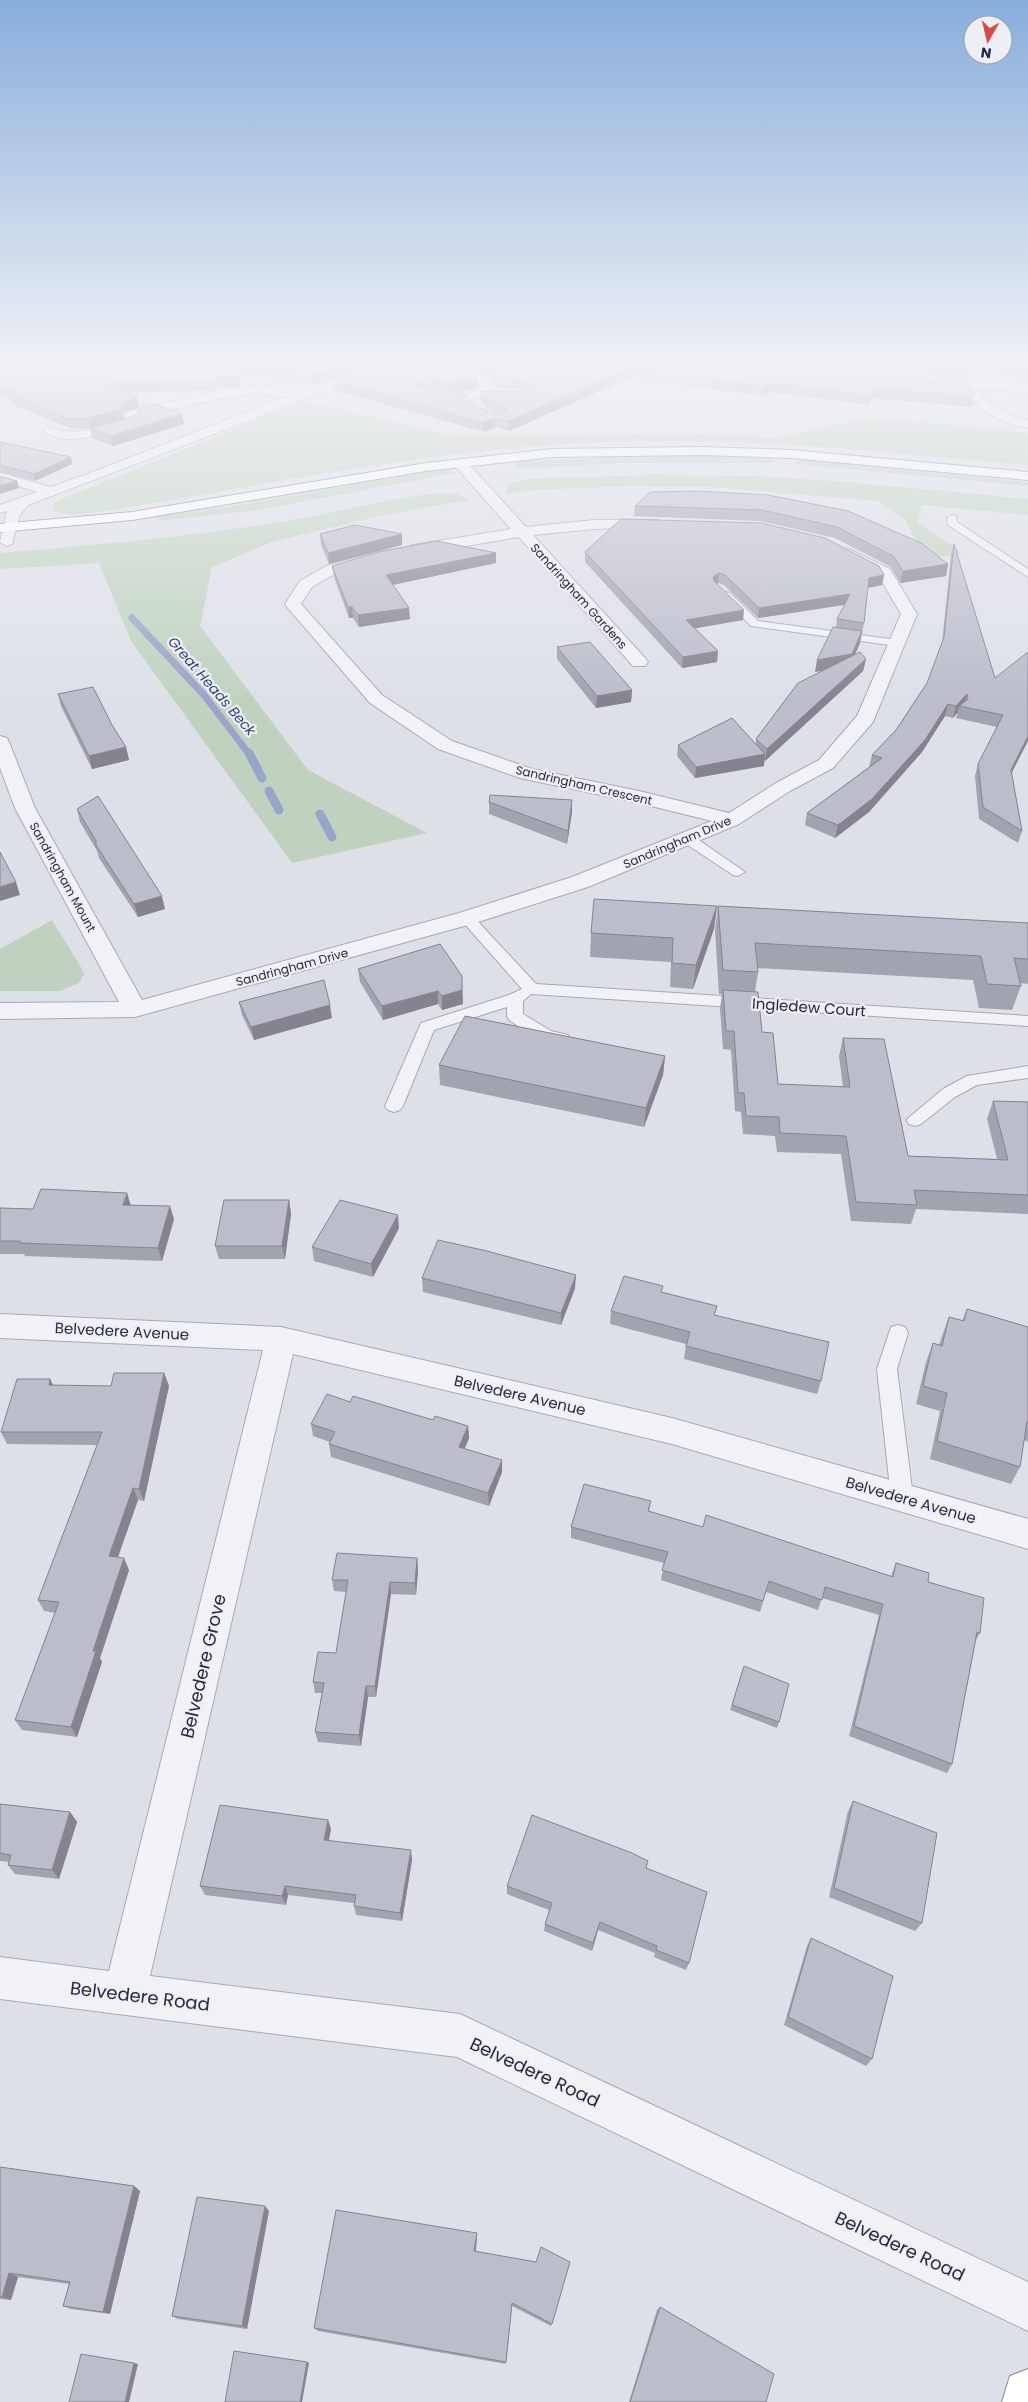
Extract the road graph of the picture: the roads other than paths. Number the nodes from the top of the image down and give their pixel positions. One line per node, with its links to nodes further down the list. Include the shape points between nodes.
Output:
1 (0, 477): 7 (street)
2 (92, 477): 7 (street)
3 (365, 477): 14 (highway)
4 (474, 477): 13 (street, Sandringham Gardens)
5 (908, 477): 6 (highway)
6 (1028, 489)
7 (52, 492): 8 (street)
8 (22, 504): 9 (street); 14 (street, via 13,514)
9 (0, 509)
10 (952, 518): 16 (lane, via 952,523)
11 (675, 524): 13 (street, via 628,522)
12 (156, 527): 14 (highway)
13 (522, 533): 19 (street, Sandringham Gardens); 21 (street, Sandringham Crescent, via 388,554 332,568 306,584 293,604 376,698 445,745 527,774)
14 (4, 534)
15 (829, 543): 18 (street, Sandringham Drive, via 884,572 909,614)
16 (1028, 574)
17 (719, 588): 18 (lane, via 755,624)
18 (897, 643): 21 (street, Sandringham Drive, via 866,718 826,764)
19 (639, 662)
20 (0, 742): 27 (street, Sandringham Mount, via 25,808)
21 (732, 820): 22 (street, Sandringham Drive)
22 (688, 839): 23 (lane); 24 (street, Sandringham Drive, via 580,882)
23 (738, 872)
24 (467, 918): 25 (lane); 27 (street, Sandringham Drive)
25 (531, 989): 26 (lane); 29 (lane, Ingledew Court)
26 (515, 999): 30 (lane, via 515,1016 546,1036); 32 (lane, via 427,1027)
27 (135, 1009): 28 (street, Sandringham Drive)
28 (0, 1011)
29 (1028, 1021)
30 (576, 1042)
31 (1028, 1072): 33 (lane, via 973,1080 949,1093)
32 (394, 1106)
33 (915, 1120)
34 (0, 1326): 36 (street, Belvedere Avenue)
35 (898, 1333): 37 (lane, via 887,1369)
36 (281, 1339): 37 (street, Belvedere Avenue, via 672,1431); 40 (street, Belvedere Grove)
37 (902, 1497): 38 (street, Belvedere Avenue)
38 (1028, 1534)
39 (0, 1978): 40 (street, Belvedere Road)
40 (125, 1994): 41 (street, Belvedere Road, via 460,2036)
41 (1028, 2307)
42 (1028, 2394): 43 (highway)
43 (1027, 2402)

